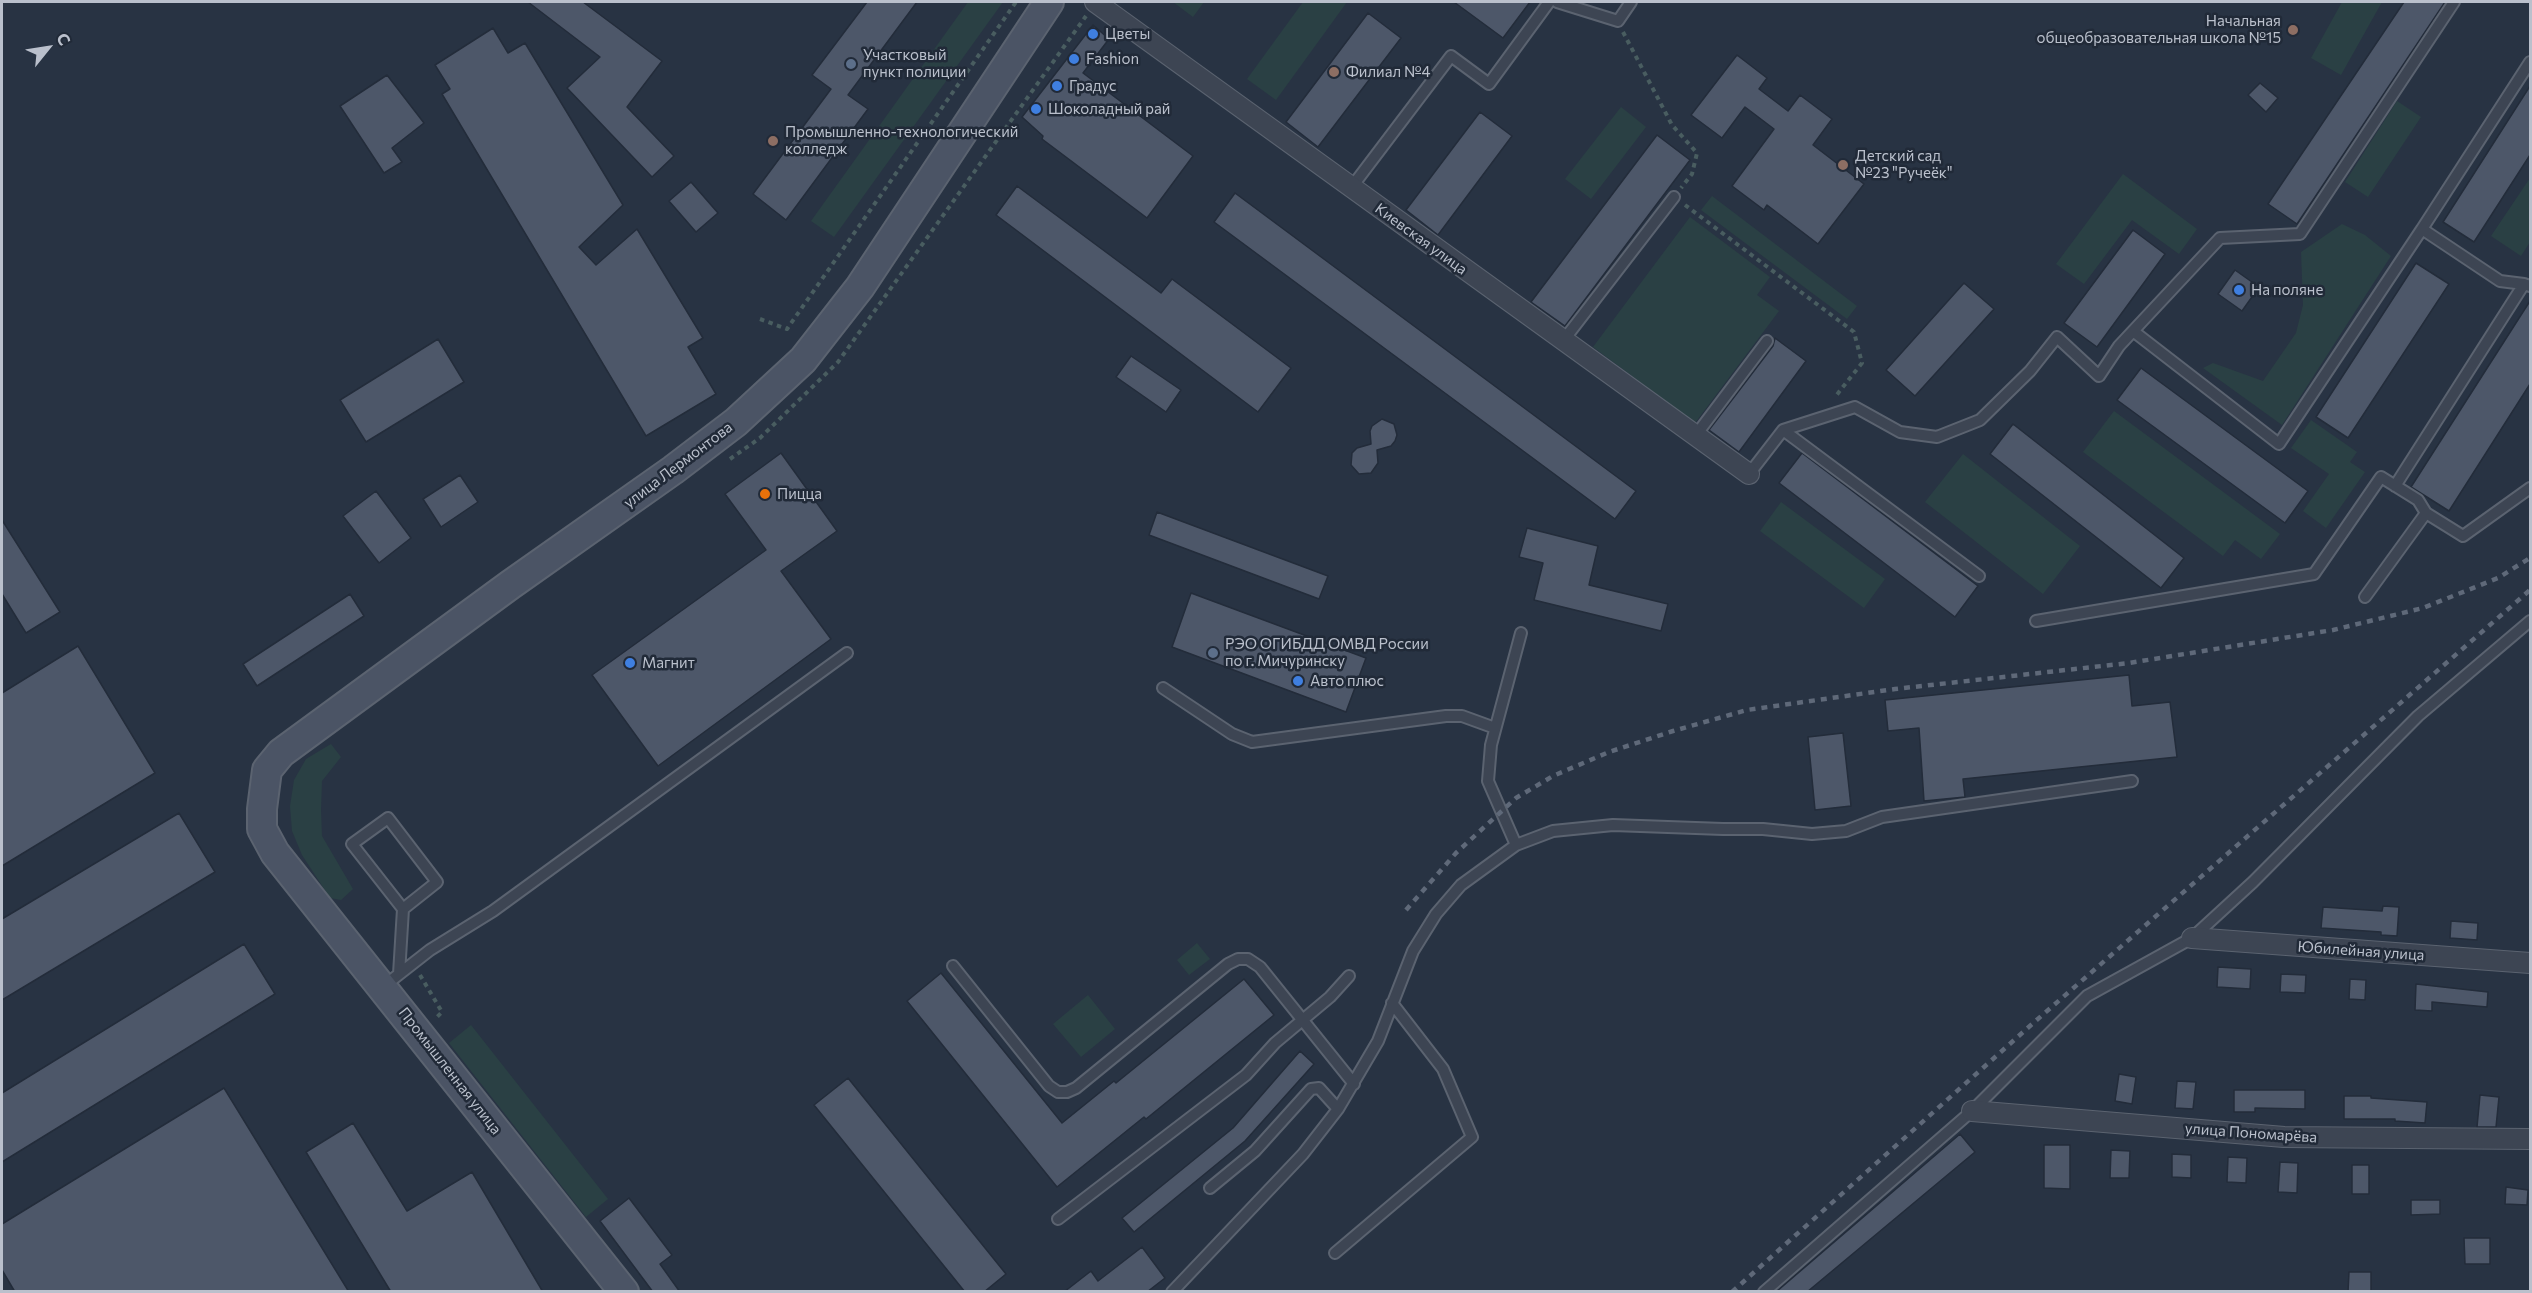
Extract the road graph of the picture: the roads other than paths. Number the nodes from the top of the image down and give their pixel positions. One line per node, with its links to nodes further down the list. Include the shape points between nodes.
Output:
1 (1049, 2): 31 (street, улица Лермонтова, via 860,287 803,360 736,422 673,470 281,753 267,770 261,809 262,829)
2 (1095, 2): 8 (street, Киевская улица)
3 (1549, 2): 8 (lane, via 1489,84 1451,56)
4 (1557, 2): 5 (lane, via 1618,21)
5 (1631, 2)
6 (2454, 2): 12 (lane, via 2300,234 2220,238)
7 (2530, 62): 10 (lane)
8 (1351, 188): 13 (street, Киевская улица)
9 (1674, 197): 13 (lane)
10 (2422, 229): 11 (lane, via 2500,281); 12 (lane, via 2279,444)
11 (2527, 285): 18 (lane)
12 (2133, 331): 15 (lane, via 2099,376 2057,337 2030,371 1980,420 1937,437 1900,432 1855,407)
13 (1563, 340): 16 (street, Киевская улица)
14 (1767, 341): 16 (lane)
15 (1783, 430): 17 (lane); 21 (lane)
16 (1696, 435): 17 (street, Киевская улица)
17 (1749, 474)
18 (2395, 486): 20 (lane, via 2418,501); 23 (lane, via 2381,477 2313,574)
19 (2530, 488): 20 (lane, via 2463,536)
20 (2426, 513): 22 (lane)
21 (1979, 576)
22 (2365, 597)
23 (2036, 621)
24 (2530, 621): 33 (lane, via 2418,716)
25 (1521, 633): 28 (lane)
26 (847, 653): 37 (lane)
27 (1163, 688): 28 (lane, via 1232,734 1252,742 1446,716 1462,716)
28 (1495, 728): 30 (lane, via 1488,781)
29 (2132, 781): 30 (lane, via 1882,817 1846,831 1812,834 1613,825 1553,831)
30 (1516, 845): 38 (lane, via 1461,885 1436,914 1413,951)
31 (275, 853): 37 (street, Промышленная улица)
32 (403, 909): 32 (lane, via 437,882 388,818 352,844); 37 (lane)
33 (2192, 938): 34 (street, Юбилейная улица); 42 (lane, via 2087,996)
34 (2530, 963)
35 (953, 966): 39 (lane, via 1049,1086 1058,1092 1076,1088 1238,959 1248,959 1260,968)
36 (1349, 976): 39 (lane)
37 (392, 981): 47 (street, Промышленная улица)
38 (1392, 1002): 40 (lane, via 1378,1041); 46 (lane, via 1443,1069 1472,1137)
39 (1303, 1020): 40 (lane); 45 (lane, via 1246,1075)
40 (1354, 1084): 41 (lane)
41 (1338, 1109): 44 (lane, via 1319,1088 1311,1089 1255,1151); 48 (lane, via 1303,1154)
42 (1972, 1111): 43 (street, улица Пономарёва, via 2284,1137); 49 (lane)
43 (2530, 1139)
44 (1210, 1188)
45 (1058, 1219)
46 (1335, 1253)
47 (624, 1292)
48 (1172, 1292)
49 (1764, 1292)

